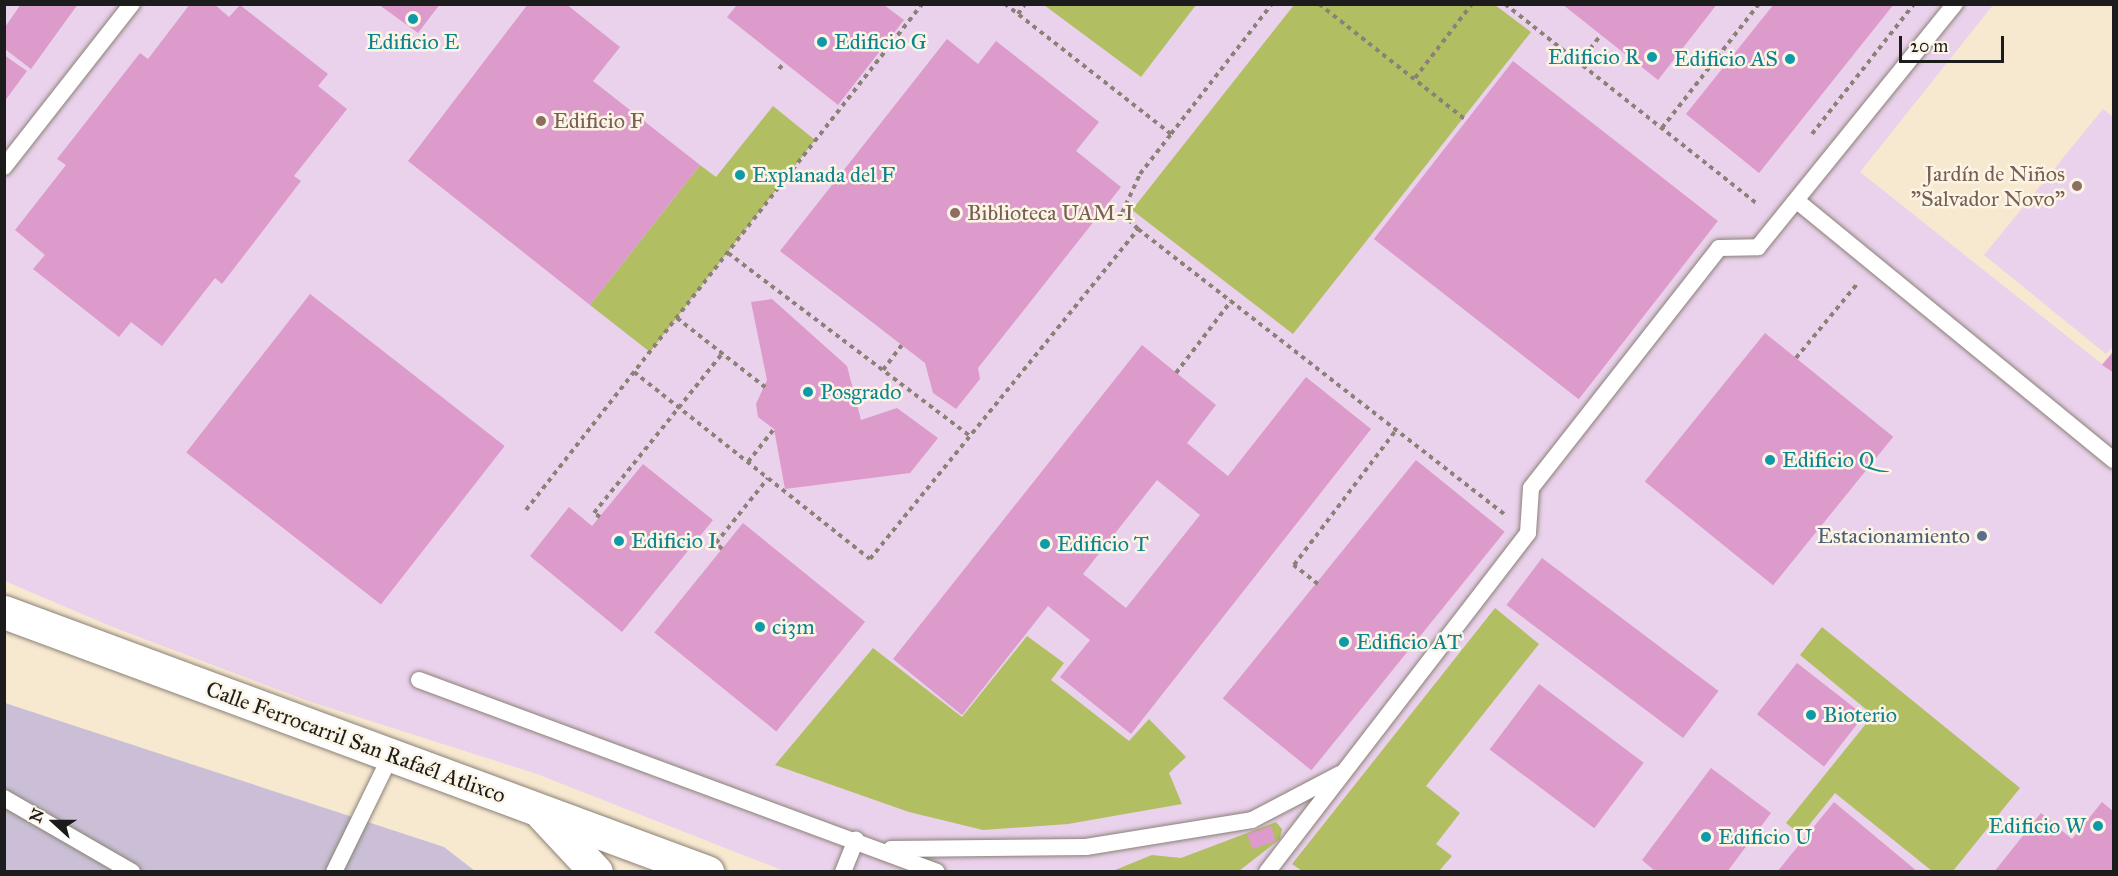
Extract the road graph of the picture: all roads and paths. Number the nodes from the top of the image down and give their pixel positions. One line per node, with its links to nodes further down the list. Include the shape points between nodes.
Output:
1 (132, 4): 22 (lane)
2 (922, 4): 28 (path)
3 (1005, 4): 12 (path)
4 (1025, 4): 12 (path)
5 (1319, 4): 17 (path)
6 (1472, 4): 17 (path)
7 (1505, 4): 15 (path)
8 (1759, 4): 19 (path)
9 (1914, 4): 21 (path)
10 (1955, 4): 24 (lane)
11 (1269, 5): 20 (path)
12 (1018, 14): 20 (path)
13 (1601, 35): 15 (path)
14 (784, 63): 16 (path)
15 (1579, 63): 19 (path)
16 (779, 69)
17 (1415, 78): 18 (path)
18 (1466, 120)
19 (1662, 128): 25 (path)
20 (1171, 134): 27 (path, via 1140,174 1122,213)
21 (1807, 140)
22 (4, 167)
23 (1765, 194): 25 (path)
24 (1797, 201): 26 (lane); 29 (lane)
25 (1758, 203): 26 (path)
26 (1779, 221): 48 (lane, via 1758,247 1719,248 1531,488)
27 (1138, 229): 30 (path); 42 (path)
28 (728, 253): 31 (path); 35 (path)
29 (1874, 264): 34 (path); 43 (lane)
30 (1231, 301): 37 (path); 41 (path)
31 (677, 318): 33 (path); 36 (path)
32 (902, 345): 35 (path)
33 (722, 354): 38 (path); 39 (path)
34 (1796, 358)
35 (883, 370): 42 (path)
36 (634, 372): 39 (path); 46 (path)
37 (1176, 373)
38 (765, 387)
39 (679, 408): 44 (path); 47 (path, via 594,513)
40 (774, 429): 44 (path)
41 (1397, 429): 48 (path); 50 (path, via 1294,565)
42 (971, 437): 45 (path, via 870,559)
43 (2114, 460)
44 (748, 462): 45 (path)
45 (768, 478): 49 (path, via 716,543)
46 (526, 510)
47 (600, 518)
48 (1528, 533): 54 (lane)
49 (723, 549)
50 (1318, 584)
51 (4, 612): 53 (main road, Calle Ferrocarril San Rafaél Atlixco)
52 (419, 680): 57 (lane)
53 (391, 755): 56 (main road, Calle Ferrocarril San Rafaél Atlixco); 60 (lane)
54 (1347, 771): 58 (lane, via 1240,822 1075,848); 65 (lane)
55 (4, 798): 59 (lane)
56 (539, 810): 61 (main road); 62 (main road, Calle Ferrocarril San Rafaél Atlixco)
57 (856, 840): 58 (lane); 63 (lane)
58 (880, 849): 64 (lane)
59 (132, 872)
60 (334, 872)
61 (596, 872)
62 (707, 872)
63 (843, 872)
64 (937, 872)
65 (1267, 872)

